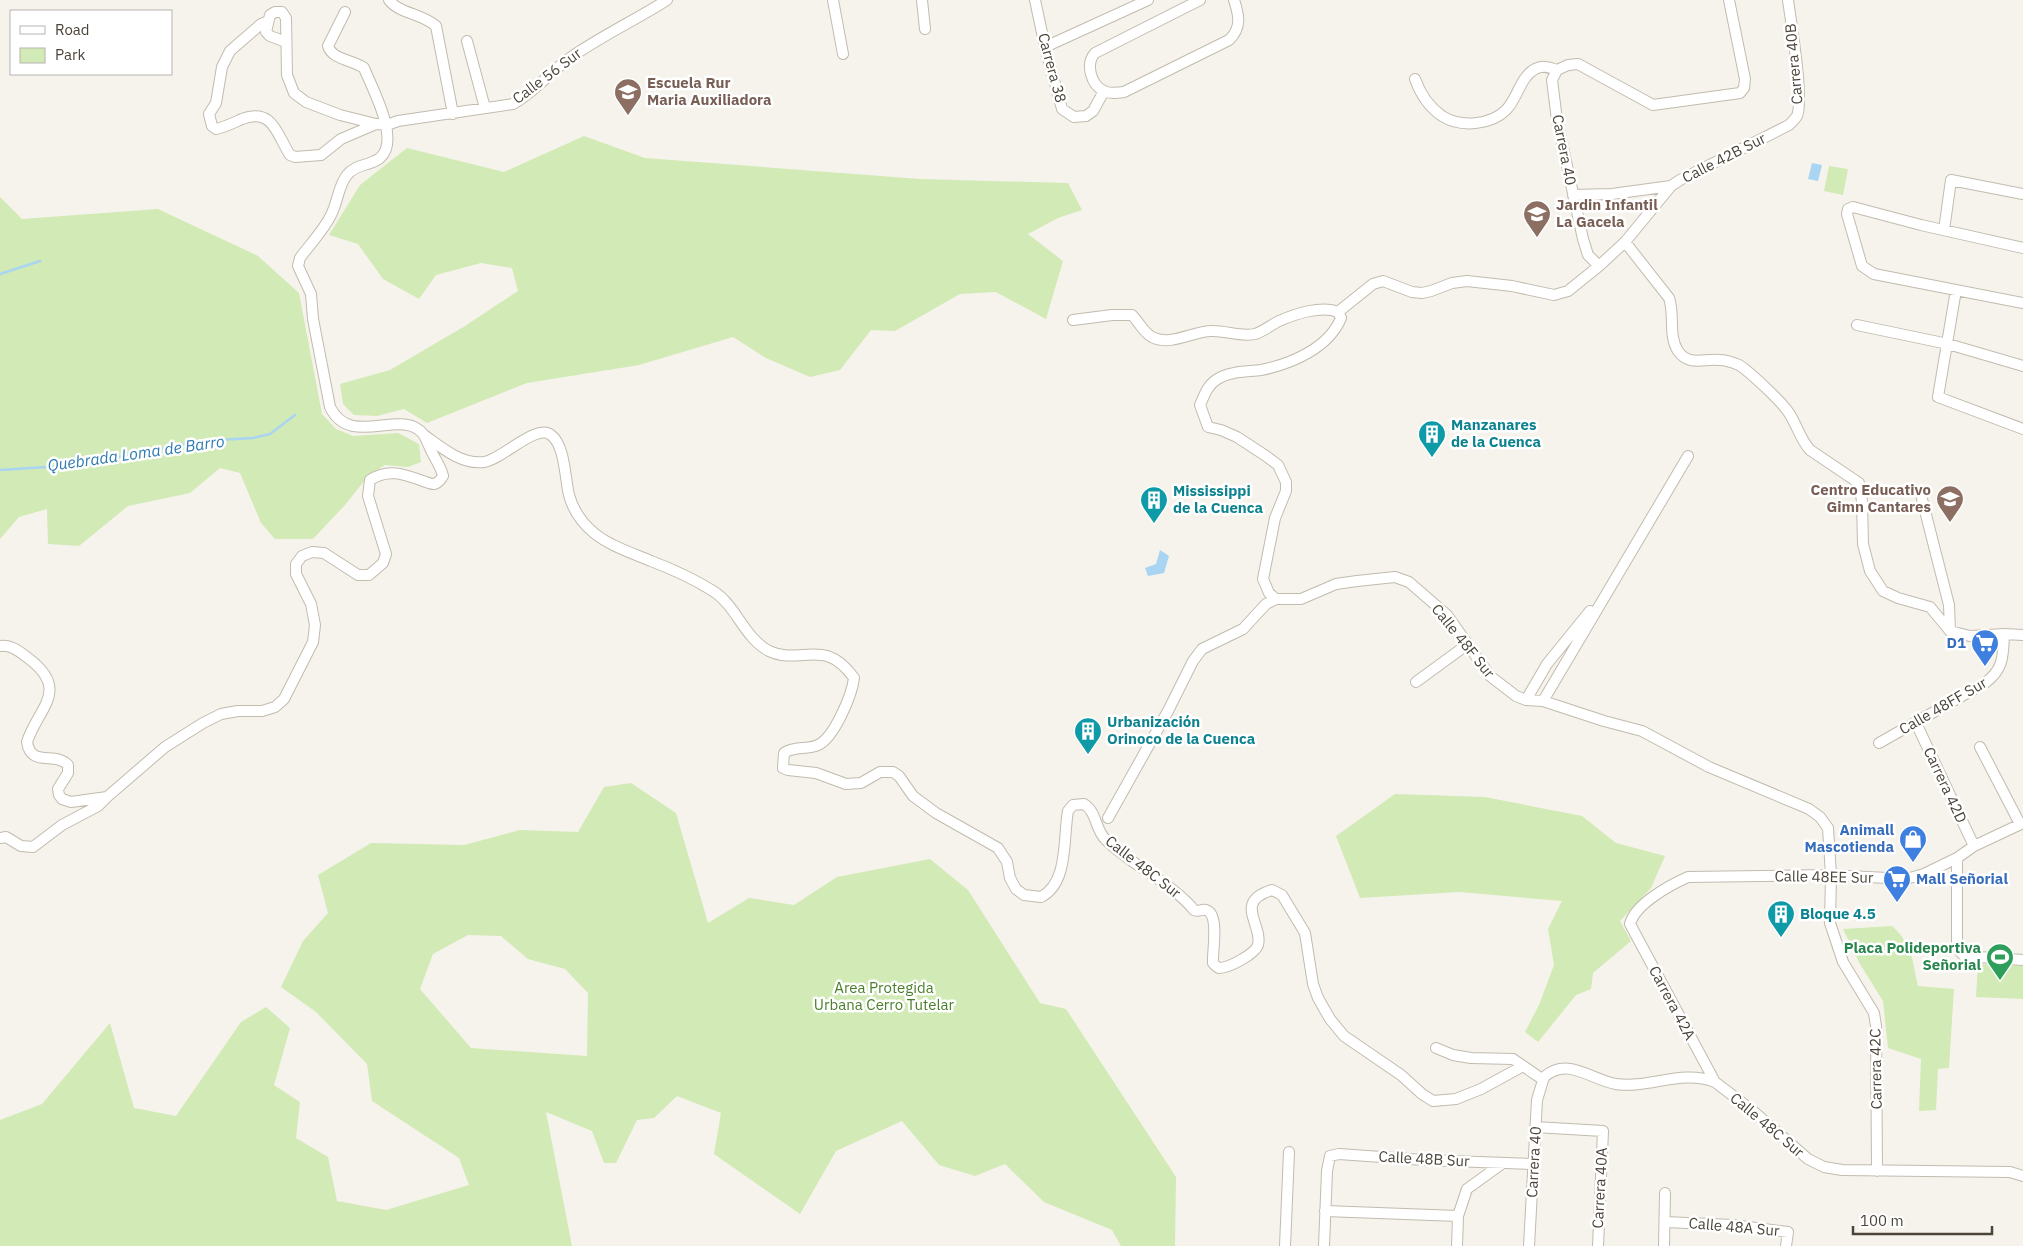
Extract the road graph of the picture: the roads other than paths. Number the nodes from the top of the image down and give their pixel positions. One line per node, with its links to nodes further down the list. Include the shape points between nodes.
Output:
1 (389, 0): 22 (street, via 399,8 429,19 436,26)
2 (667, 0): 21 (street, Calle 56 Sur, via 587,46 521,100)
3 (833, 0): 17 (street)
4 (922, 0): 13 (street)
5 (1035, 0): 16 (street, Carrera 38)
6 (1148, 0): 16 (street)
7 (1200, 0): 20 (street, via 1095,53 1089,63 1091,73)
8 (1234, 0): 20 (street, via 1239,20 1229,40 1124,92)
9 (1729, 0): 18 (street, via 1742,65 1744,88 1740,93 1653,105 1578,64)
10 (1788, 0): 25 (street, Carrera 40B, via 1799,106 1797,117)
11 (345, 12): 24 (street, via 328,46 336,56 364,68)
12 (268, 21): 15 (street, via 266,32); 15 (street, Calle 56 Sur, via 274,12 282,12 286,18); 23 (street, via 230,51 222,67 216,104 209,114 212,126 221,128 260,116 270,121 290,155 295,157 321,155 341,139)
13 (925, 29)
14 (467, 41): 21 (street)
15 (286, 42): 23 (street, Calle 56 Sur, via 287,75 294,93 306,102 340,115)
16 (1045, 47): 20 (street, Carrera 38, via 1062,109 1070,116 1078,118 1090,114)
17 (843, 54)
18 (1557, 70): 19 (street, via 1536,68 1506,109 1494,119 1476,123 1442,116 1420,93); 27 (street, Carrera 40, via 1552,80 1557,120)
19 (1415, 79)
20 (1104, 92)
21 (485, 108): 22 (street, Calle 56 Sur)
22 (453, 114): 24 (street, Calle 56 Sur)
23 (376, 124): 24 (street, Calle 56 Sur)
24 (387, 125): 41 (street, via 387,148 381,157 347,174 332,214 300,258 298,266 312,294 313,320 330,408 335,418 358,427 409,425)
25 (1789, 125): 26 (street, Calle 42B Sur)
26 (1671, 186): 27 (street, via 1612,194); 30 (street, Calle 42B Sur)
27 (1573, 194): 32 (street, Carrera 40, via 1582,239 1588,255)
28 (2023, 194): 29 (street, via 1951,180)
29 (1944, 230): 31 (street); 33 (street, via 1853,207 1847,214 1862,266 1867,270)
30 (1625, 242): 32 (street, Calle 42B Sur); 46 (street, via 1670,298 1673,340 1678,352 1688,360 1720,360 1738,365 1789,412 1810,450 1859,483 1863,544 1870,571 1884,591 1930,607)
31 (2023, 248)
32 (1599, 266): 35 (street, Calle 42B Sur, via 1568,291 1554,295 1467,281 1422,293 1383,281 1373,284)
33 (1956, 290): 34 (street); 38 (street)
34 (2023, 303)
35 (1338, 312): 36 (street, via 1331,309 1298,314 1254,334 1211,330 1165,340 1153,338 1132,314); 45 (street, via 1341,318 1337,328 1312,351 1293,360 1231,373 1216,380 1206,391 1200,406 1208,428 1237,437 1266,456 1278,465 1286,482 1263,580)
36 (1073, 320)
37 (1857, 324): 38 (street)
38 (1948, 344): 39 (street); 40 (street, via 1938,397)
39 (2023, 366)
40 (2023, 429)
41 (424, 435): 57 (street, via 442,470 439,482 432,484 388,472 370,480 368,496 386,554 377,570 369,576 358,575 324,553 312,552 302,556 296,564 296,574 311,604 315,625 313,642 284,699 275,707 262,711 221,714 203,723 165,747); 68 (street, Calle 48C Sur, via 460,459 484,462 498,457 536,432 551,434 563,460 569,496 576,514 594,533 618,548 712,590 722,597 758,642 775,653 812,653 845,666 854,678 852,692 836,722 824,741 784,752 783,768 816,772 846,784 861,783 880,772 892,772 913,796 936,813 998,848 1007,862 1012,884 1030,896 1041,897 1056,884 1068,811 1074,805 1084,804 1092,812 1107,841 1194,910 1210,912 1215,925 1213,963 1220,968 1239,961 1257,947 1252,915 1254,902 1261,894 1272,890 1282,895 1305,933 1313,984 1330,1019 1344,1036 1401,1075 1426,1098 1440,1101 1456,1099)
42 (1688, 456): 44 (street)
43 (1922, 499): 46 (street, via 1949,605)
44 (1608, 592): 52 (street, via 1566,638); 53 (street)
45 (1276, 599): 49 (street, Calle 48F Sur, via 1301,599 1336,584 1396,577 1409,582 1447,615); 58 (street, via 1266,604 1243,629 1202,648)
46 (1950, 631): 47 (street, via 1970,636)
47 (2004, 634): 48 (street); 54 (street, Calle 48FF Sur, via 2000,666 1994,676)
48 (2023, 635)
49 (1468, 644): 51 (street); 52 (street, Calle 48F Sur, via 1490,676)
50 (0, 646): 57 (street, via 17,650 33,662 46,679 50,690 47,704 27,742 33,755 59,759 68,765 59,795 71,802)
51 (1416, 682)
52 (1526, 700): 53 (street, Calle 48F Sur)
53 (1542, 701): 60 (street, Calle 48F Sur, via 1642,731 1715,770 1809,809)
54 (1916, 723): 55 (street, Calle 48FF Sur); 62 (street, Carrera 42D)
55 (1879, 743)
56 (1980, 747): 59 (street)
57 (108, 797): 61 (street, via 33,847 21,846 6,836)
58 (1108, 818)
59 (2022, 824): 62 (street, Calle 48EE Sur)
60 (1828, 828): 64 (street, Carrera 42C)
61 (0, 838)
62 (1974, 846): 63 (street, Calle 48EE Sur)
63 (1957, 858): 64 (street, Calle 48EE Sur, via 1906,879); 66 (street, via 1957,948 1964,956)
64 (1831, 875): 65 (street, Calle 48EE Sur, via 1688,878 1639,907); 75 (street, Carrera 42C, via 1830,923 1843,962 1874,1013)
65 (1630, 924): 70 (street, Carrera 42A)
66 (2023, 960)
67 (1436, 1048): 68 (street, via 1471,1058 1513,1059)
68 (1523, 1066): 69 (street)
69 (1542, 1079): 70 (street, Calle 48C Sur, via 1555,1070 1568,1068 1627,1085 1684,1077); 71 (street, Carrera 40)
70 (1715, 1082): 75 (street, Calle 48C Sur, via 1808,1159 1824,1167)
71 (1535, 1127): 74 (street, Carrera 40); 85 (street, Carrera 40A, via 1603,1131)
72 (1289, 1152): 81 (street)
73 (1503, 1163): 74 (street, Calle 48B Sur); 78 (street, Calle 48B Sur, via 1335,1154 1330,1156 1327,1171); 79 (street, via 1467,1189)
74 (1533, 1164): 84 (street, Carrera 40)
75 (1877, 1171): 76 (street, Calle 48C Sur, via 2010,1172)
76 (2023, 1176)
77 (1665, 1193): 80 (street)
78 (1325, 1211): 79 (street); 82 (street)
79 (1458, 1216): 83 (street)
80 (1665, 1222): 86 (street); 87 (street, Calle 48A Sur, via 1733,1225 1788,1232)
81 (1285, 1246)
82 (1324, 1246)
83 (1457, 1246)
84 (1529, 1246)
85 (1598, 1246)
86 (1664, 1246)
87 (1786, 1246)

